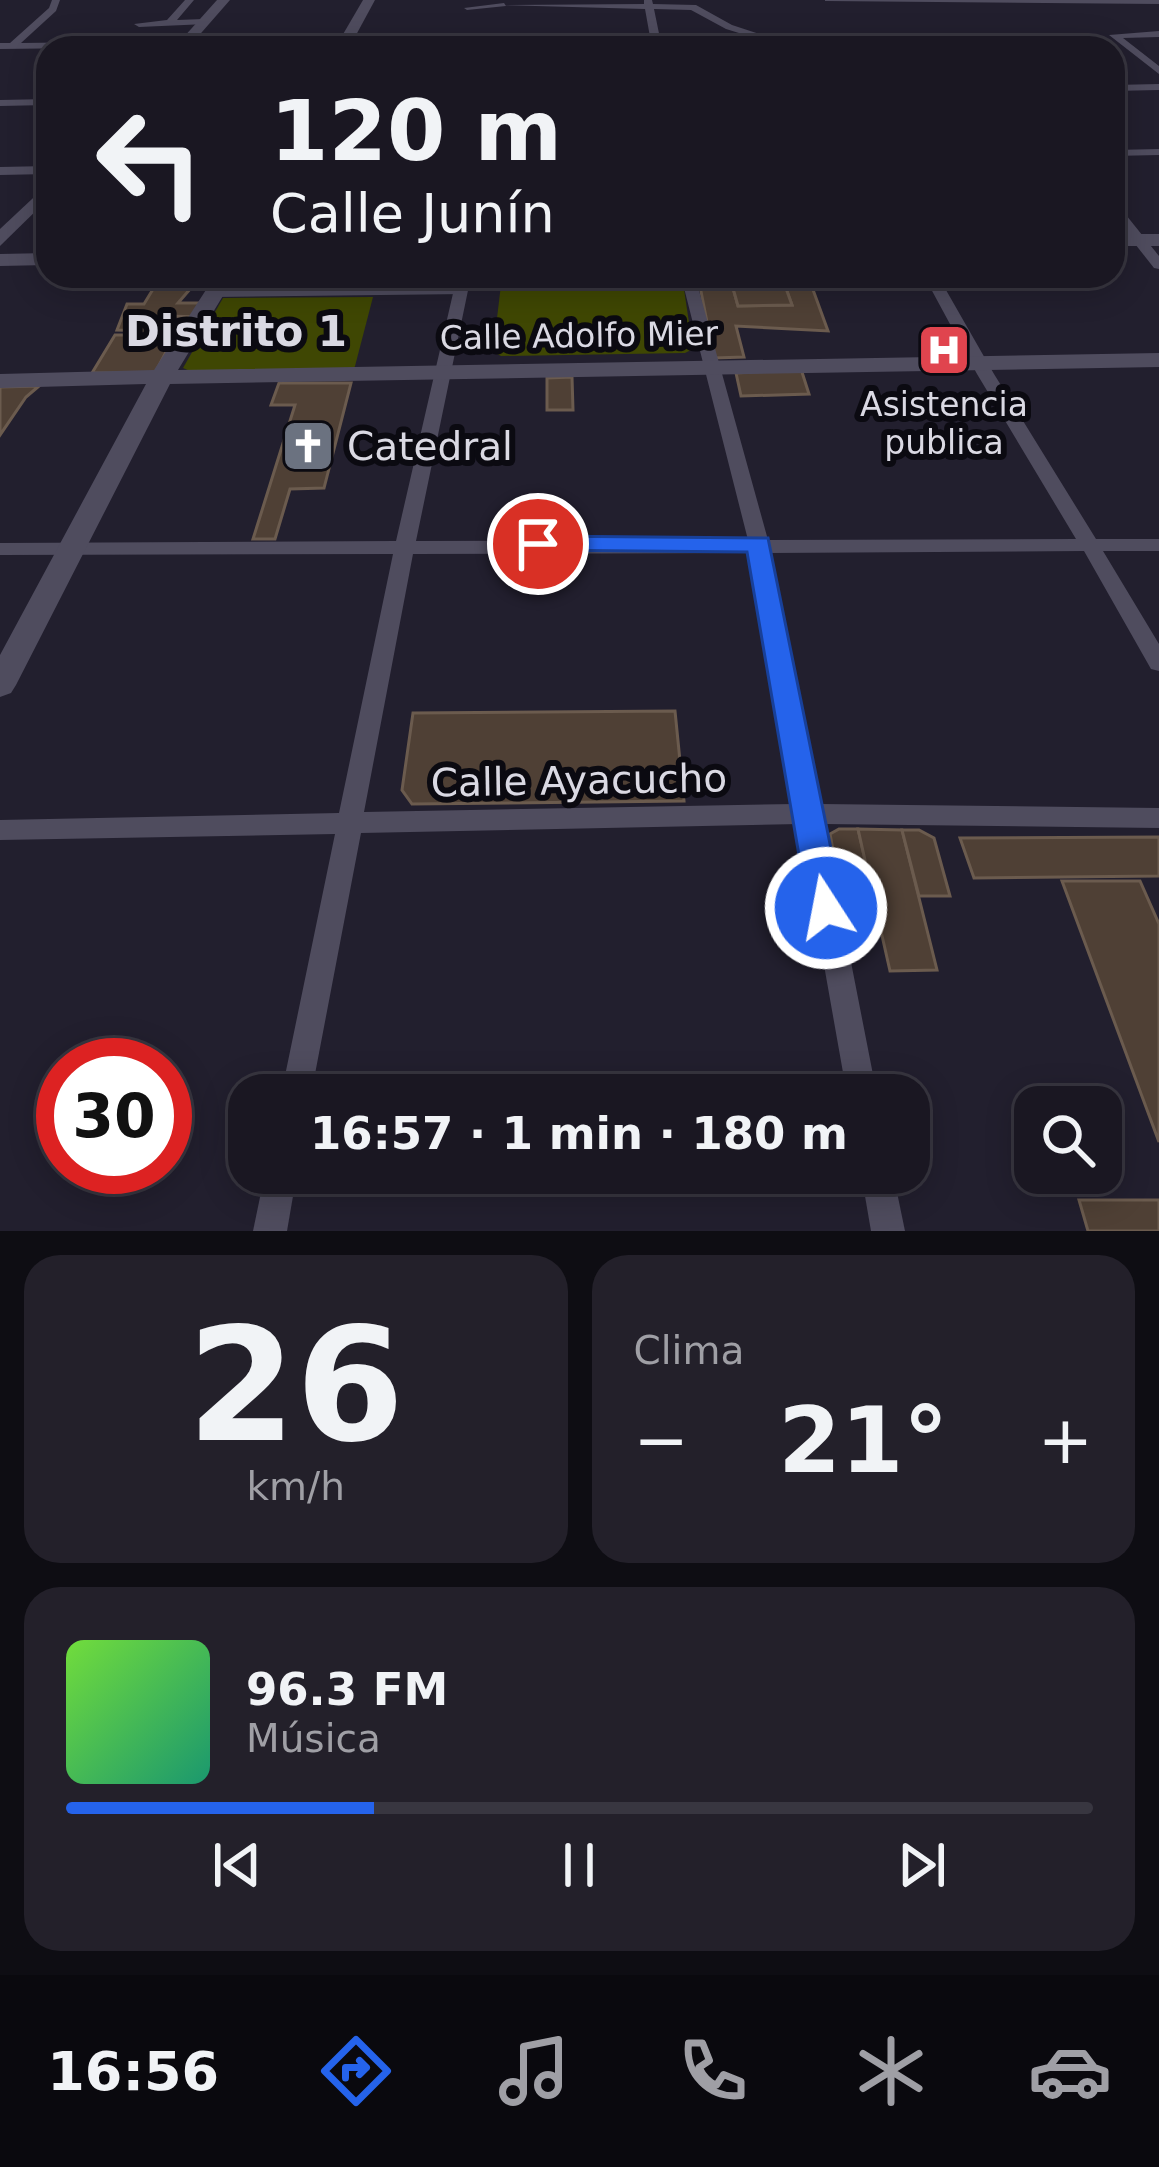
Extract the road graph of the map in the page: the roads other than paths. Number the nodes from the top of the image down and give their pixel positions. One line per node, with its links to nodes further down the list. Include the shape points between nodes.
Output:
1 (56, 0): 21 (street)
2 (190, 0): 12 (street)
3 (224, 0): 10 (main road)
4 (369, 0): 15 (main road)
5 (829, 1): 6 (street)
6 (1159, 1)
7 (505, 3): 8 (street); 9 (street); 16 (street)
8 (648, 3): 17 (street); 18 (street, via 694,8)
9 (467, 8)
10 (204, 22): 12 (street); 14 (main road)
11 (139, 23): 12 (street)
12 (170, 23)
13 (1159, 34): 19 (street)
14 (192, 36)
15 (349, 36)
16 (500, 36)
17 (655, 36)
18 (756, 36)
19 (1115, 36)
20 (1125, 44): 24 (street)
21 (6, 46): 22 (street); 23 (street)
22 (36, 46)
23 (0, 56)
24 (1159, 71)
25 (1159, 87): 26 (street)
26 (1125, 88)
27 (36, 102): 28 (street)
28 (0, 103)
29 (1159, 152): 30 (street)
30 (1125, 153)
31 (36, 170): 32 (street)
32 (0, 171)
33 (36, 202): 35 (main road)
34 (1125, 219): 36 (street)
35 (0, 240)
36 (1149, 240): 39 (street)
37 (36, 259): 38 (main road)
38 (0, 260)
39 (1159, 265)
40 (218, 288): 52 (main road)
41 (276, 288): 47 (street)
42 (370, 288): 47 (street)
43 (421, 288): 47 (street)
44 (462, 288): 51 (street)
45 (691, 288): 50 (street)
46 (937, 288): 49 (street)
47 (369, 293)
48 (1159, 360): 49 (main road, Calle Adolfo Mier)
49 (977, 364): 50 (main road, Calle Adolfo Mier); 57 (street)
50 (710, 365): 51 (main road, Calle Adolfo Mier); 54 (street)
51 (440, 370): 52 (main road, Calle Adolfo Mier); 55 (street)
52 (161, 378): 53 (main road, Calle Adolfo Mier); 59 (main road)
53 (0, 381)
54 (759, 544): 55 (street); 57 (street); 62 (street)
55 (405, 545): 59 (street); 64 (street)
56 (1159, 545): 57 (street)
57 (1094, 546): 60 (street)
58 (0, 549): 59 (street)
59 (74, 549): 61 (main road)
60 (1159, 663)
61 (0, 685)
62 (808, 814): 63 (street, Calle Ayacucho); 64 (street, Calle Ayacucho); 67 (street)
63 (1159, 818)
64 (349, 825): 65 (street, Calle Ayacucho); 66 (street)
65 (0, 830)
66 (300, 1074)
67 (858, 1074)
68 (277, 1194): 70 (street)
69 (881, 1194): 71 (street)
70 (270, 1231)
71 (888, 1231)

